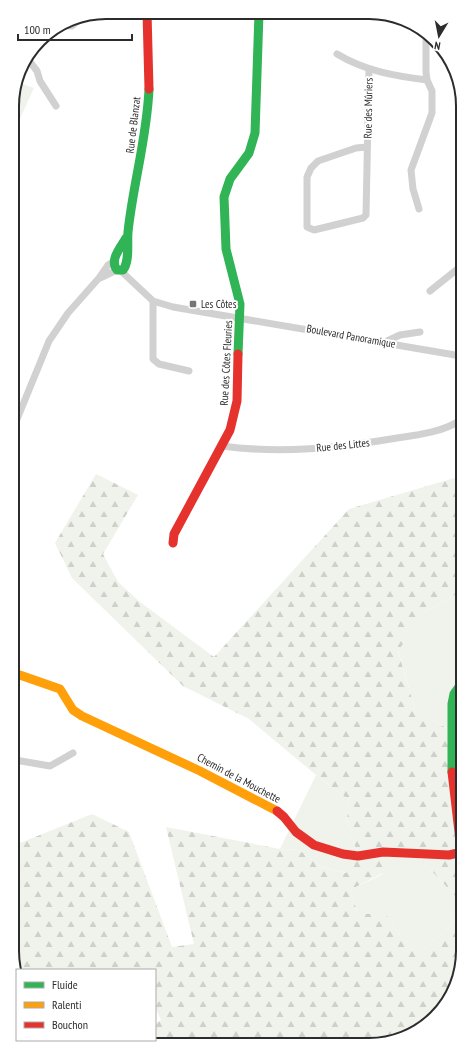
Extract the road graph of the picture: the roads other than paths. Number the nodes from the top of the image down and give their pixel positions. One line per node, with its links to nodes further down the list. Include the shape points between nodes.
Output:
1 (147, 19): 11 (street, Rue de Blanzat, via 147,118)
2 (259, 19): 18 (street, Rue des Côtes Fleuries, via 255,133 249,153 230,179 224,196 226,249 240,304)
3 (337, 54): 6 (street)
4 (426, 56): 7 (street)
5 (31, 63): 8 (street)
6 (369, 69): 7 (street); 9 (street, Rue des Mûriers)
7 (427, 80): 10 (street, via 432,91 432,113 411,170)
8 (56, 106)
9 (367, 147): 9 (street, Rue des Mûriers, via 366,215 363,218 314,230 307,227 307,177 311,168 318,161 356,148)
10 (419, 208)
11 (126, 238): 12 (street, Rue de Blanzat); 13 (street, Rue de Blanzat)
12 (127, 261): 13 (street, via 125,269); 15 (street)
13 (117, 265): 15 (street); 23 (street, Rue de Blanzat, via 108,265 68,313 49,341)
14 (456, 270): 16 (street)
15 (134, 282): 17 (street)
16 (430, 291)
17 (153, 301): 18 (street, Boulevard Panoramique, via 173,307); 22 (street, via 153,359 159,364)
18 (240, 318): 20 (street, Boulevard Panoramique); 25 (street, Rue des Côtes Fleuries, via 237,401 230,430)
19 (420, 332): 20 (street, via 400,335)
20 (385, 342): 21 (street, Boulevard Panoramique)
21 (456, 355)
22 (189, 371)
23 (19, 415)
24 (456, 423): 25 (street, Rue des Littes, via 425,433 323,449)
25 (222, 446): 26 (street, Rue des Côtes Fleuries, via 174,534)
26 (173, 543)
27 (19, 675): 32 (street, Chemin de la Mouchette, via 60,688 73,710 82,716 200,771 276,811 296,832 314,845 358,856 383,852)
28 (456, 691): 31 (street, Chemin de la Mouchette, via 452,704 451,731)
29 (74, 754): 30 (street, via 50,766)
30 (19, 761)
31 (456, 807)
32 (456, 853)

